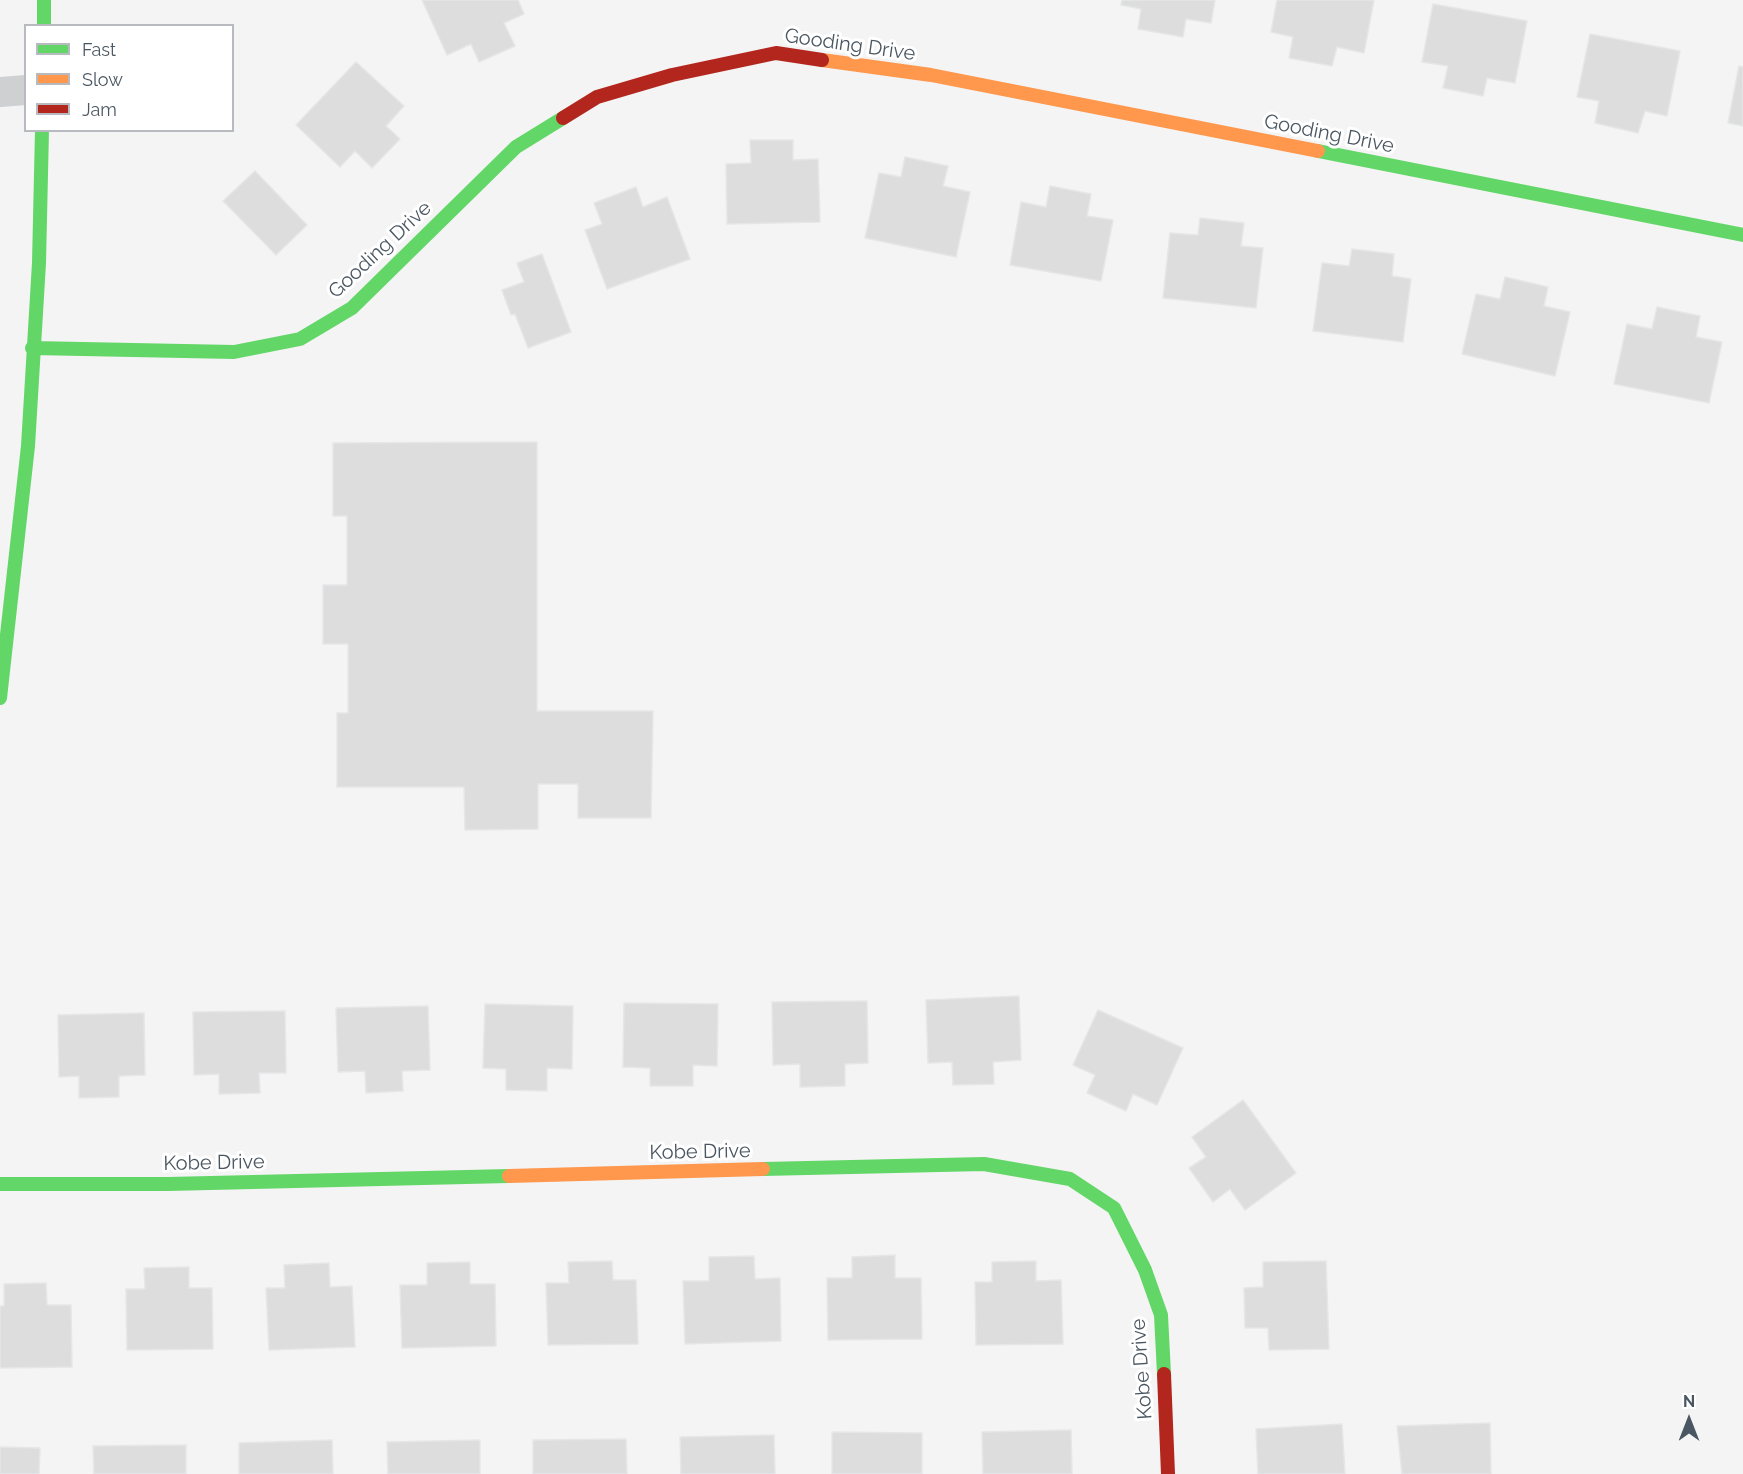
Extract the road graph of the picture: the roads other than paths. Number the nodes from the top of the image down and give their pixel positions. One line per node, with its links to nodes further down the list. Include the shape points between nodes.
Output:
1 (44, 0): 2 (street)
2 (44, 24)
3 (24, 90): 4 (street)
4 (0, 92)
5 (42, 132): 7 (street, via 39,263)
6 (1743, 235): 7 (street, Gooding Drive, via 931,75 776,53 672,75 597,97 516,147 352,308 300,339 234,352)
7 (32, 348): 8 (street, via 21,521)
8 (0, 698)
9 (0, 1184): 10 (street, Kobe Drive, via 168,1184 984,1164 1070,1179 1114,1208 1145,1270 1161,1315)
10 (1168, 1474)

